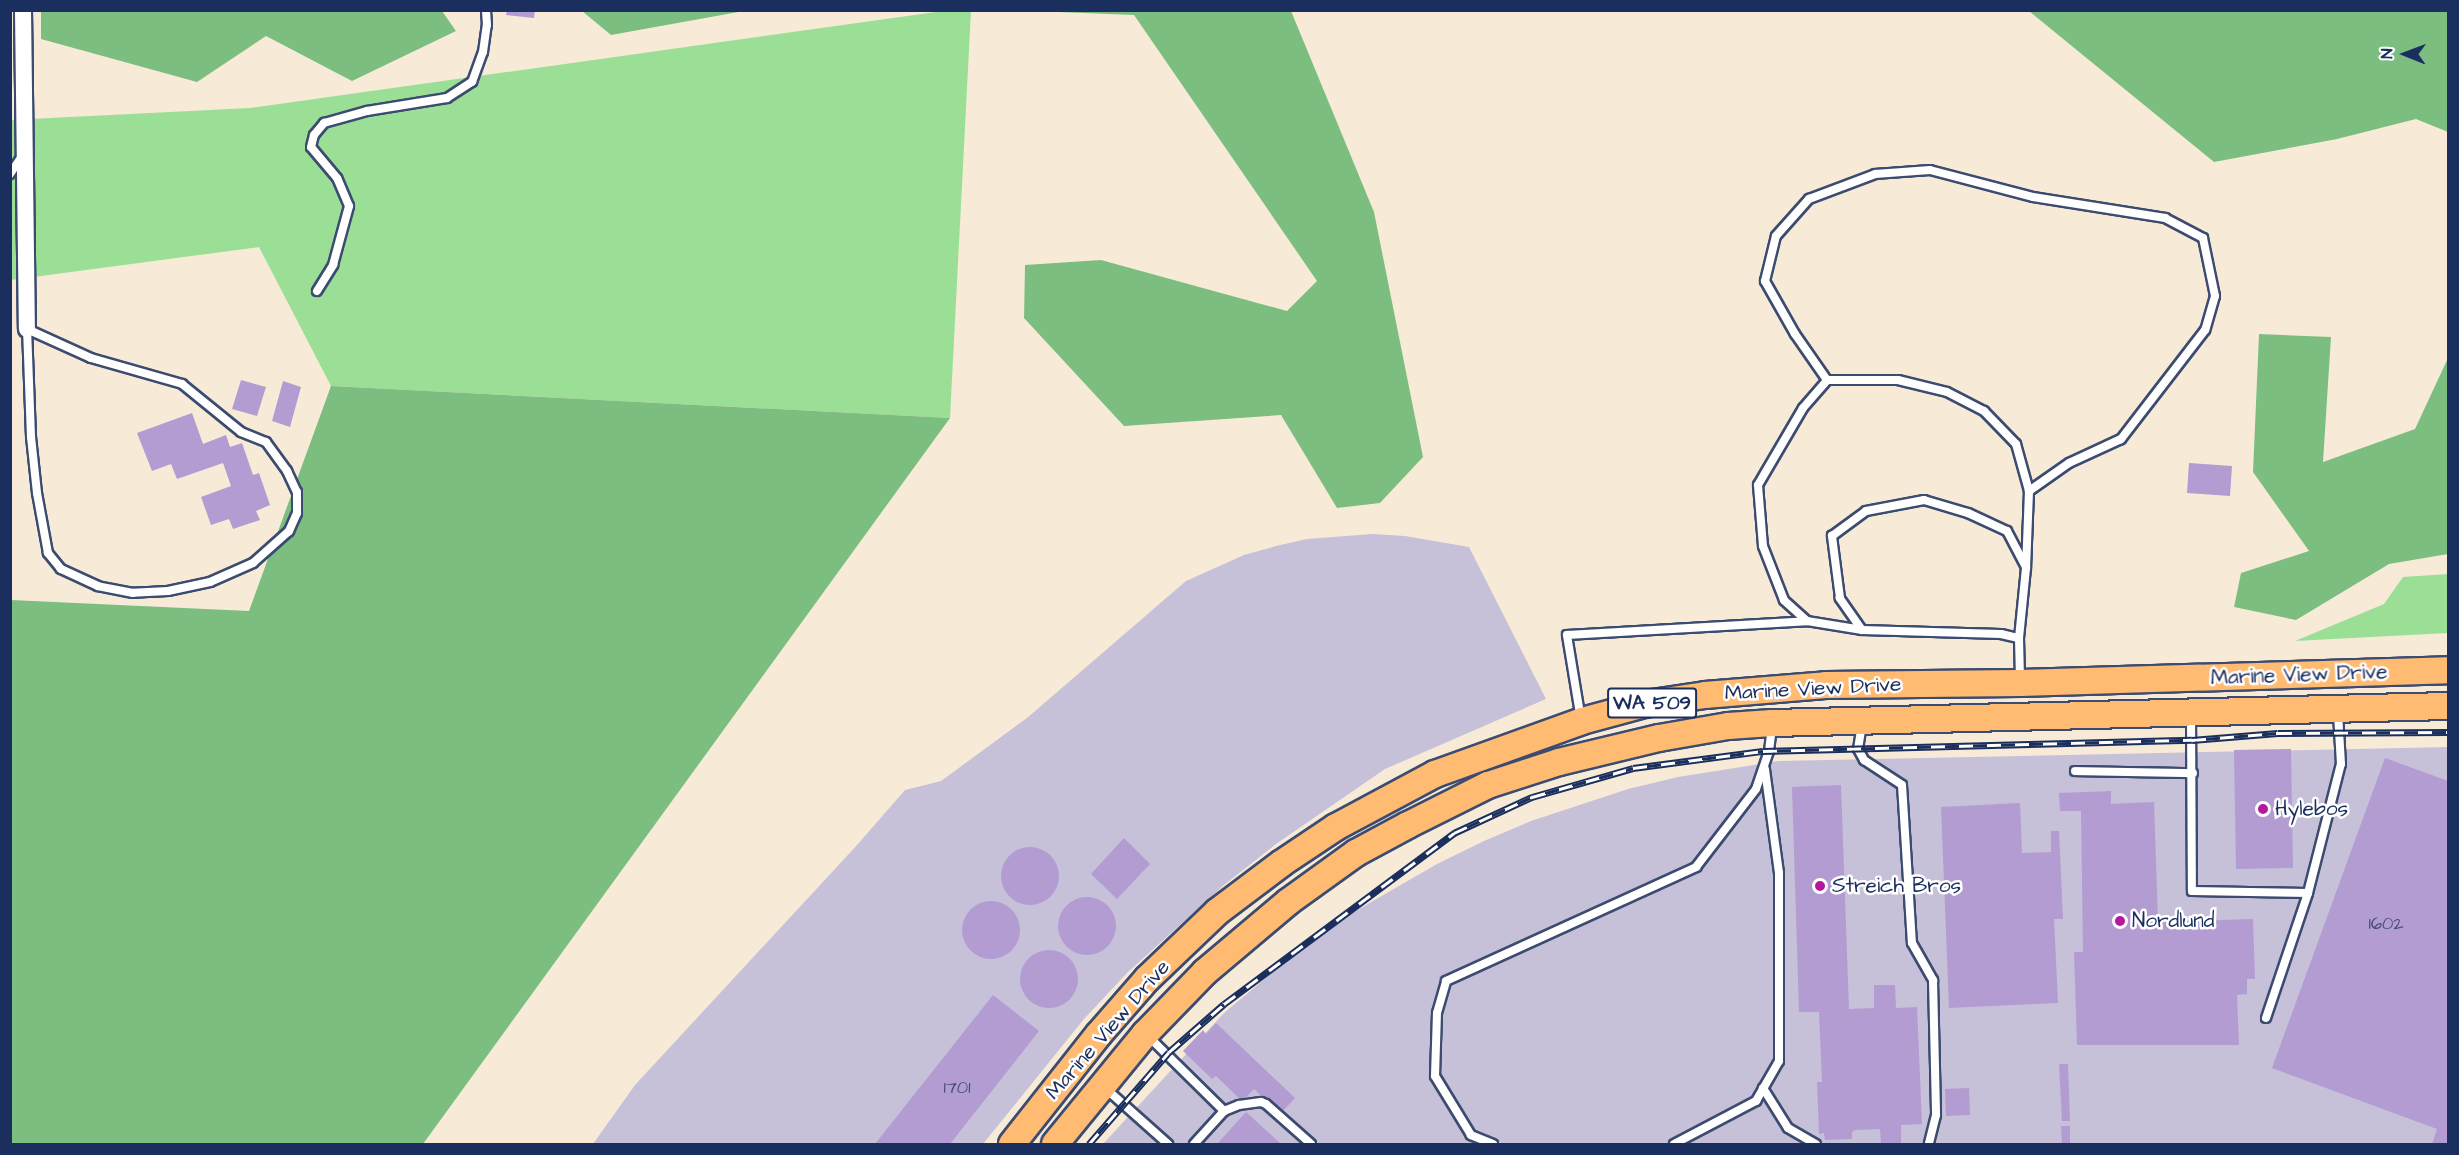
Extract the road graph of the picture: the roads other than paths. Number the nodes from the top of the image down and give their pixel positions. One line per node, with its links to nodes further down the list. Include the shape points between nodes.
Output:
1 (23, 10): 3 (street)
2 (486, 10): 5 (lane, via 483,52 472,82 447,98 367,111 324,123 314,135 311,147 337,178 349,206 336,257)
3 (23, 154): 4 (lane); 6 (street)
4 (10, 174)
5 (317, 291)
6 (27, 329): 6 (lane, via 31,437 43,525 48,553 61,569 98,586 133,593 168,591 210,582 253,563 289,531 297,513 297,492 266,442 241,432 182,384 91,358)
7 (1827, 380): 8 (lane, via 1898,380 1947,392 1984,411 2016,444); 8 (lane, via 1765,281 1776,236 1809,199 1875,174 1930,170 2033,197 2164,218 2204,238 2214,296 2205,330 2121,439 2069,463); 10 (lane, via 1803,408 1758,485 1763,546 1784,600)
8 (2029, 490): 9 (lane)
9 (2026, 568): 11 (lane, via 2007,531 1968,513 1924,500 1866,511 1832,536 1840,598); 12 (lane)
10 (1807, 621): 11 (lane); 19 (lane, via 1567,635)
11 (1862, 630): 12 (lane, via 2001,634)
12 (2019, 638): 14 (lane)
13 (2448, 670): 14 (main road, Marine View Drive / WA 509)
14 (2020, 683): 19 (main road, Marine View Drive / WA 509, via 1826,685 1705,694 1645,704)
15 (2448, 706): 16 (main road, Marine View Drive / WA 509)
16 (2337, 709): 17 (main road, Marine View Drive / WA 509); 24 (lane, via 2341,764)
17 (2191, 712): 18 (main road, Marine View Drive / WA 509); 23 (lane)
18 (1863, 720): 20 (main road, Marine View Drive / WA 509); 38 (lane, via 1858,749 1864,760 1902,784 1912,943 1933,980 1936,1115)
19 (1582, 721): 30 (main road, Marine View Drive / WA 509, via 1435,774 1336,826 1282,863 1217,912 1147,979)
20 (1772, 723): 21 (lane); 26 (main road, Marine View Drive / WA 509, via 1659,738 1570,760 1488,785 1453,802 1356,853 1288,902 1205,972)
21 (1764, 766): 28 (lane, via 1779,873 1779,1061); 35 (lane, via 1756,789 1696,867 1446,981 1437,1013 1435,1076 1471,1136)
22 (2076, 771): 23 (lane)
23 (2193, 773): 24 (lane, via 2192,891)
24 (2308, 893): 25 (lane)
25 (2266, 1018)
26 (1145, 1034): 27 (main road, Marine View Drive / WA 509); 29 (lane)
27 (1102, 1085): 31 (main road, Marine View Drive / WA 509); 32 (lane)
28 (1763, 1088): 36 (lane, via 1756,1101); 37 (lane, via 1788,1128)
29 (1224, 1111): 33 (lane); 34 (lane, via 1249,1103 1266,1104)
30 (1012, 1144)
31 (1055, 1144)
32 (1168, 1144)
33 (1194, 1144)
34 (1311, 1144)
35 (1493, 1144)
36 (1674, 1144)
37 (1816, 1144)
38 (1929, 1144)

